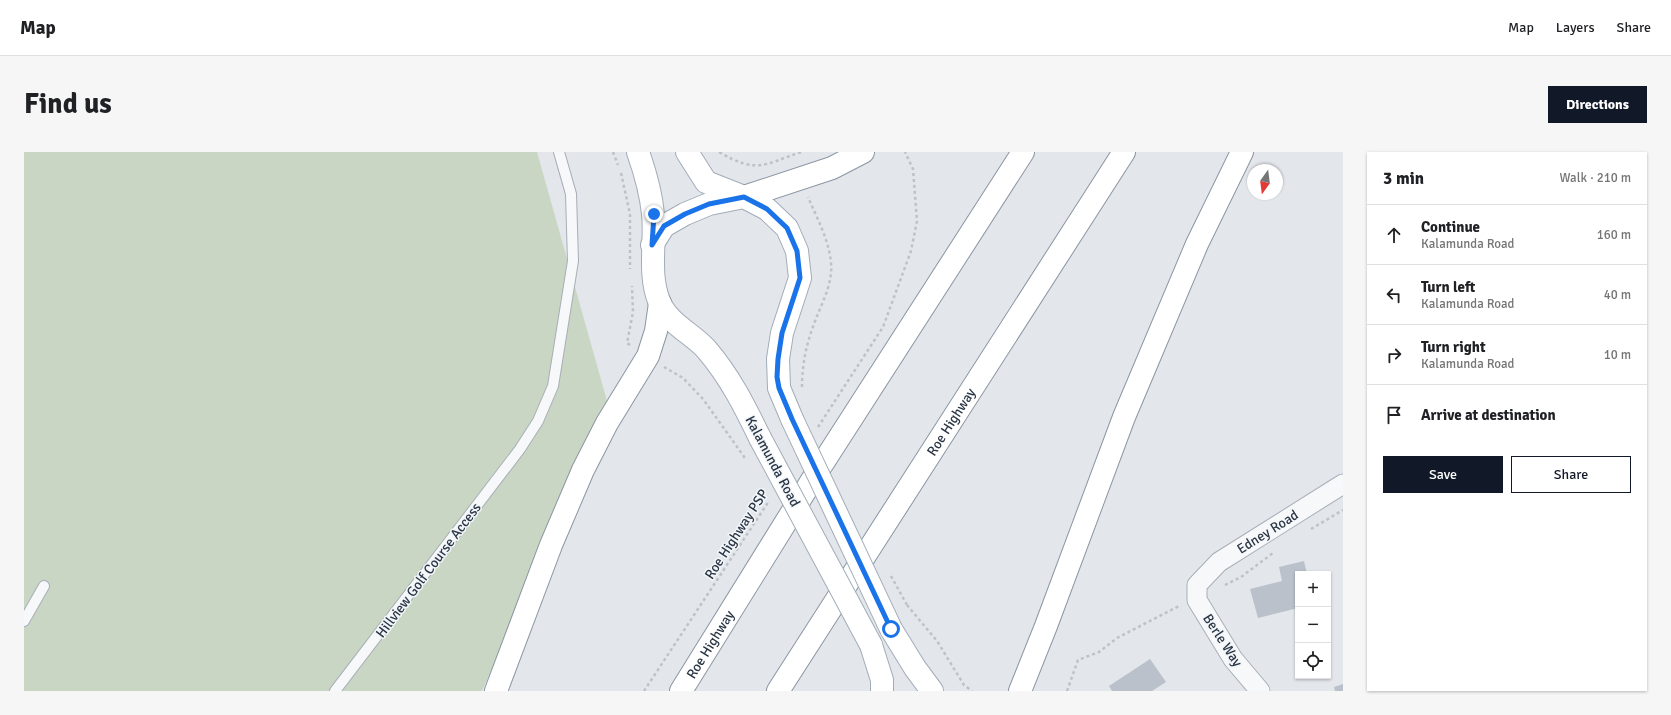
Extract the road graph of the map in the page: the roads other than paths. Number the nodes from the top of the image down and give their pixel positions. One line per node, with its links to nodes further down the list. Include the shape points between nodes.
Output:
1 (559, 152): 15 (lane, Hillview Golf Course Access, via 571,194 572,268 553,386 538,421 520,448)
2 (638, 152): 9 (main road, Kalamunda Road, via 647,176 654,214)
3 (687, 152): 8 (main road, via 706,182)
4 (863, 152): 8 (main road, via 832,168)
5 (1023, 152): 17 (main road, Roe Highway, via 812,480)
6 (1124, 152): 18 (main road, Roe Highway)
7 (1242, 152): 21 (main road, via 1197,244 1124,417)
8 (744, 197): 9 (main road, via 709,204 685,214 664,226); 20 (main road, bridge, via 767,209 787,228 797,251 800,278 782,333 777,365 779,388 891,629)
9 (652, 245): 10 (main road, Kalamunda Road, via 654,287)
10 (660, 303): 16 (main road, via 656,331 648,356 607,423 583,470 551,545); 19 (main road, Kalamunda Road, bridge, via 670,318 705,348 722,369 741,400 871,644 882,680)
11 (1343, 484): 13 (street, Edney Road, via 1219,562)
12 (44, 586): 14 (lane)
13 (1193, 596): 22 (street, Berle Way, via 1233,659)
14 (24, 621)
15 (335, 691)
16 (496, 691)
17 (681, 691)
18 (778, 691)
19 (882, 691)
20 (932, 691)
21 (1020, 691)
22 (1260, 691)

